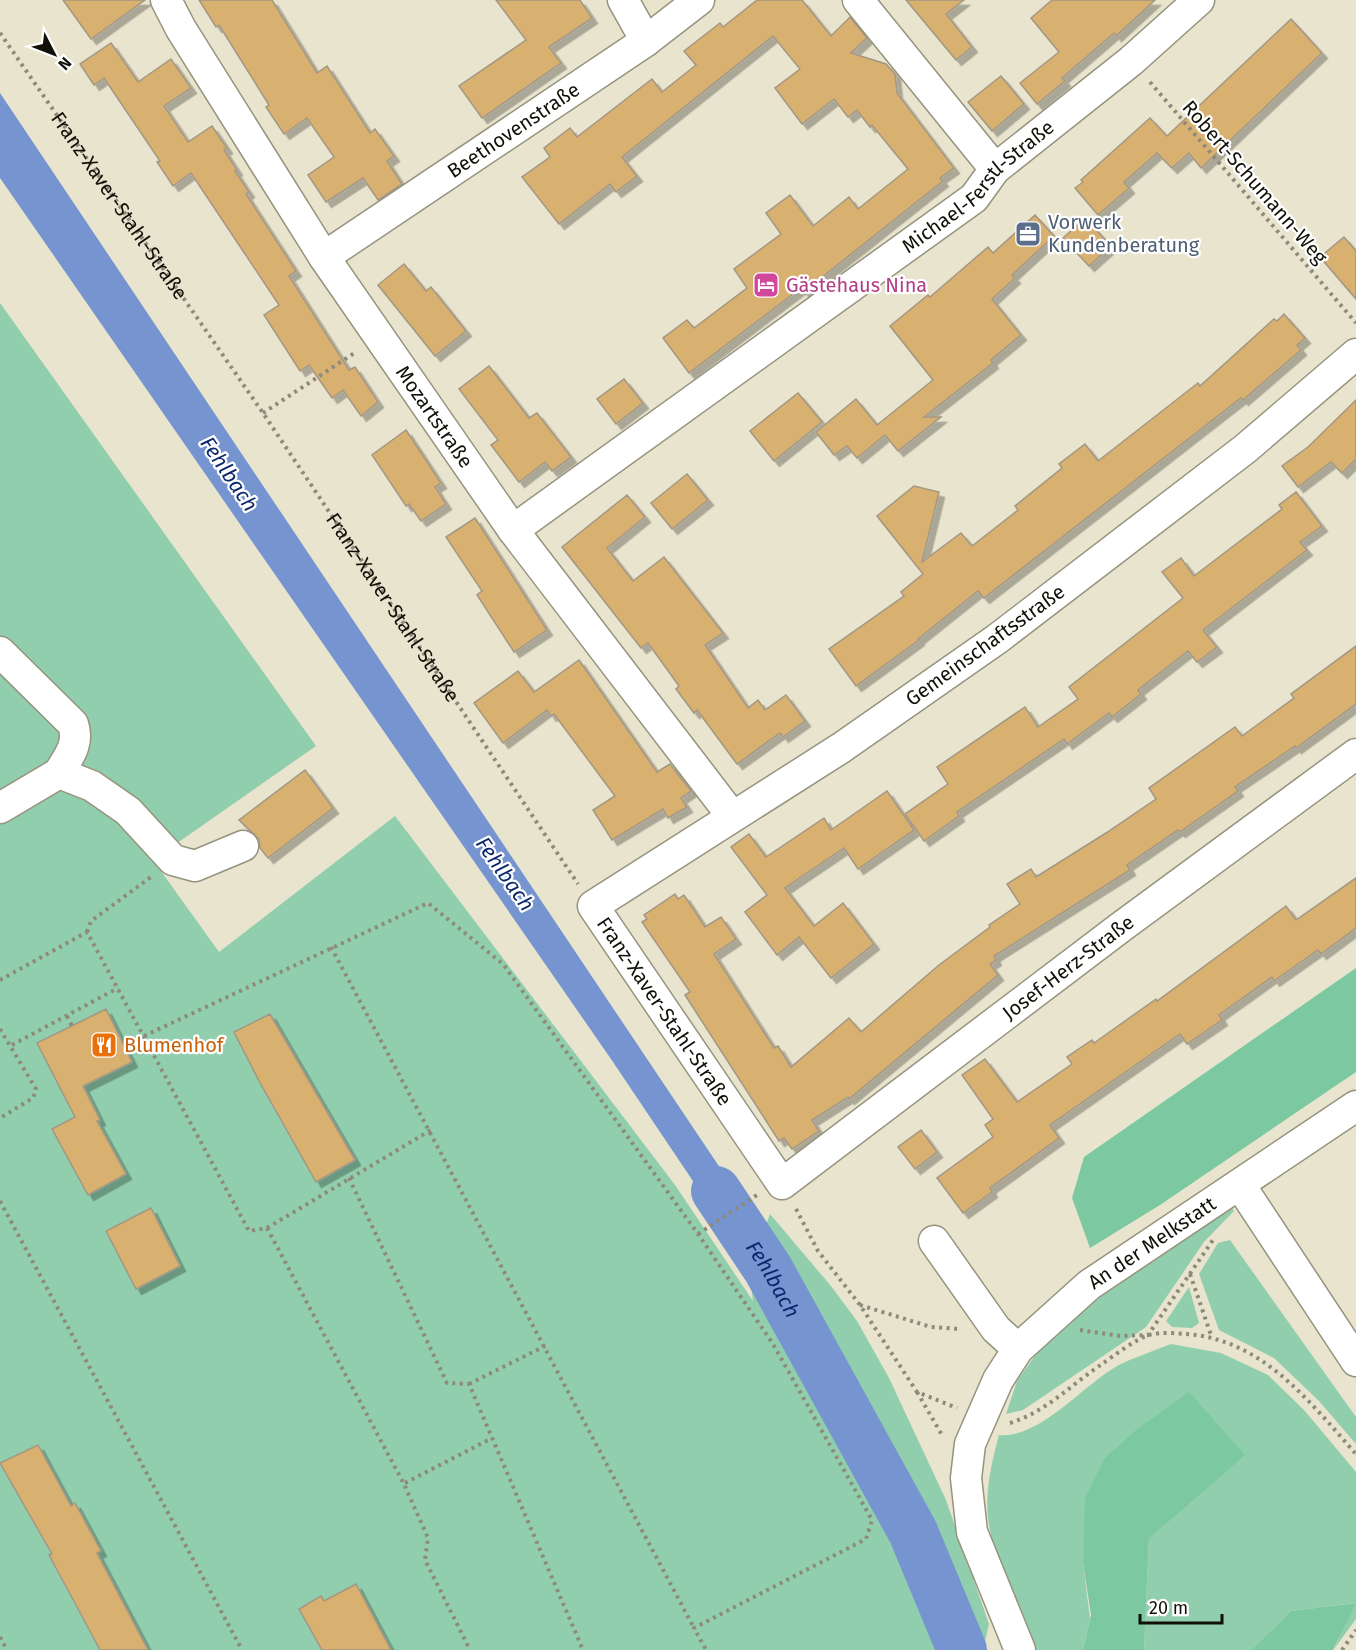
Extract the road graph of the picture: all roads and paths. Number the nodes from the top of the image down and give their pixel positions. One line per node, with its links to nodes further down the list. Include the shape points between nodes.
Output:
1 (166, 0): 10 (street, Mozartstraße)
2 (623, 0): 7 (street)
3 (699, 0): 7 (street, Beethovenstraße)
4 (858, 0): 9 (street)
5 (1199, 0): 8 (street, Michael-Ferstl-Straße)
6 (0, 33): 14 (path, Franz-Xaver-Stahl-Straße)
7 (646, 42): 10 (street, Beethovenstraße)
8 (1131, 61): 9 (street, Michael-Ferstl-Straße); 11 (path, Robert-Schumann-Weg)
9 (995, 170): 15 (street, Michael-Ferstl-Straße, via 974,198)
10 (324, 257): 12 (street, Mozartstraße)
11 (1356, 323)
12 (380, 336): 14 (path); 15 (street, Mozartstraße)
13 (1356, 354): 20 (street, Gemeinschaftsstraße, via 1245,449 997,639 841,748)
14 (263, 413): 23 (path, Franz-Xaver-Stahl-Straße)
15 (513, 530): 20 (street, Mozartstraße)
16 (0, 652): 18 (street, via 73,724 75,745)
17 (1356, 754): 38 (street, Josef-Herz-Straße)
18 (59, 773): 19 (street); 22 (street, via 93,786 128,811)
19 (0, 808)
20 (732, 816): 23 (street, Gemeinschaftsstraße)
21 (243, 846): 22 (street, via 195,866)
22 (173, 860): 24 (path, via 91,921)
23 (593, 906): 38 (street, Franz-Xaver-Stahl-Straße)
24 (87, 932): 26 (path); 27 (path)
25 (331, 947): 31 (path); 35 (path); 42 (path, via 428,903 503,964)
26 (0, 980)
27 (118, 988): 28 (path); 31 (path)
28 (67, 1016): 29 (path); 32 (path)
29 (72, 1026)
30 (0, 1029): 32 (path)
31 (144, 1036): 40 (path, via 249,1231)
32 (12, 1045): 34 (path, via 36,1089 33,1098)
33 (1356, 1106): 37 (street, An der Melkstatt)
34 (0, 1118)
35 (431, 1130): 36 (path); 47 (path)
36 (349, 1178): 40 (path); 50 (path, via 447,1383)
37 (1240, 1185): 48 (street, An der Melkstatt, via 1089,1285); 49 (street)
38 (769, 1189): 42 (path); 51 (path, via 860,1305 917,1392)
39 (0, 1201): 59 (path)
40 (267, 1228): 54 (path)
41 (1221, 1231): 44 (path)
42 (698, 1234): 55 (path, via 773,1344 872,1520 866,1539)
43 (934, 1241): 48 (street, via 996,1329)
44 (1190, 1274): 45 (path); 46 (path)
45 (1148, 1335): 46 (path); 51 (path, via 1035,1413 1011,1423)
46 (1211, 1335): 53 (path, via 1268,1362 1310,1401)
47 (545, 1346): 50 (path); 55 (path)
48 (1017, 1349): 51 (street, An der Melkstatt)
49 (1356, 1361)
50 (469, 1384): 52 (path)
51 (983, 1414): 63 (street, An der Melkstatt, via 970,1444 966,1478 972,1532)
52 (492, 1438): 54 (path); 61 (path)
53 (1356, 1454)
54 (404, 1484): 60 (path, via 428,1538 425,1560)
55 (694, 1628): 62 (path)
56 (1356, 1630): 64 (path)
57 (0, 1637): 58 (path)
58 (7, 1650)
59 (242, 1650)
60 (470, 1650)
61 (583, 1650)
62 (706, 1650)
63 (1020, 1650)
64 (1342, 1650)

